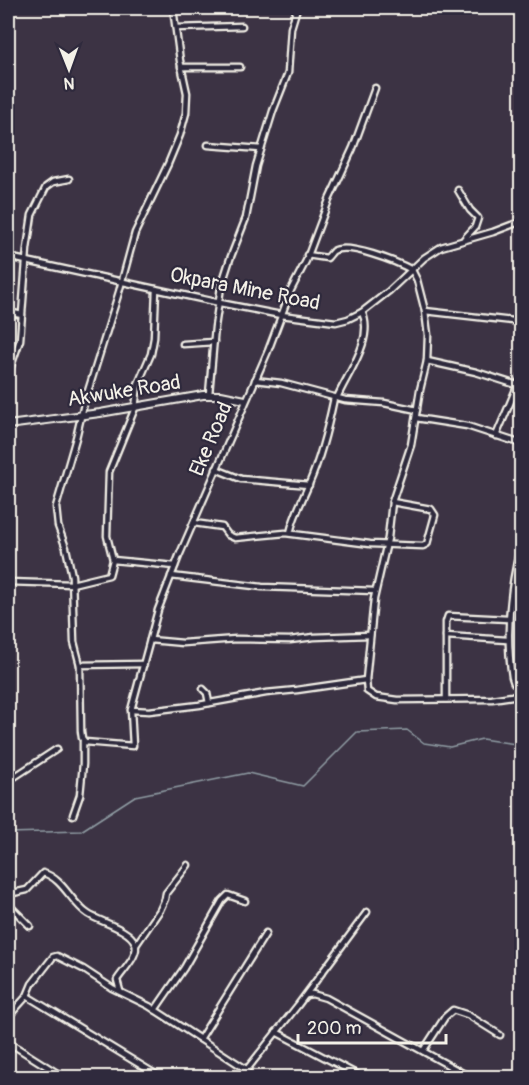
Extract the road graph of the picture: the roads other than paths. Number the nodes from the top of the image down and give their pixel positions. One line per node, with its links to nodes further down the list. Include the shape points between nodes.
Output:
1 (173, 8): 4 (street)
2 (297, 8): 9 (street, via 291,28 288,73)
3 (242, 26): 4 (street)
4 (176, 28): 5 (street)
5 (181, 67): 6 (street); 18 (street, via 187,99 183,123 168,164 136,228)
6 (240, 67)
7 (375, 88): 14 (street, Eke Road)
8 (208, 145): 9 (street)
9 (261, 149): 20 (street, via 248,210 221,287)
10 (69, 179): 16 (street, via 46,187 32,215)
11 (458, 190): 13 (street, via 478,218)
12 (522, 220): 13 (street, Okpara Mine Road)
13 (464, 240): 17 (street, Okpara Mine Road, via 438,249)
14 (308, 255): 17 (street, via 327,258 334,250 350,248 395,261); 25 (street, Eke Road)
15 (8, 257): 16 (street, Okpara Mine Road)
16 (26, 261): 18 (street, Okpara Mine Road); 24 (street)
17 (411, 270): 21 (street); 23 (street, Okpara Mine Road)
18 (122, 283): 19 (street, Okpara Mine Road); 39 (street)
19 (156, 289): 20 (street, Okpara Mine Road); 37 (street, via 153,343 138,384)
20 (220, 303): 25 (street, Okpara Mine Road); 27 (street)
21 (425, 311): 26 (street); 29 (street)
22 (8, 312): 24 (street)
23 (362, 312): 25 (street, Okpara Mine Road, via 336,322); 35 (street, via 366,322 363,341 353,369)
24 (22, 315): 30 (street, via 19,345)
25 (281, 315): 32 (street, Eke Road)
26 (522, 322)
27 (214, 342): 28 (street); 34 (street)
28 (183, 344)
29 (427, 361): 33 (street); 38 (street)
30 (8, 375)
31 (522, 375): 33 (street)
32 (255, 380): 35 (street); 36 (street, Eke Road)
33 (517, 385): 42 (street)
34 (209, 394): 36 (main road, Akwuke Road); 37 (main road, Akwuke Road)
35 (335, 398): 38 (street); 45 (street)
36 (245, 400): 44 (street, Eke Road)
37 (135, 406): 39 (main road, Akwuke Road); 51 (street, via 109,472 107,536)
38 (417, 410): 40 (street)
39 (81, 416): 41 (main road, Akwuke Road); 55 (street, via 56,507)
40 (416, 418): 42 (street, via 467,426); 46 (street)
41 (8, 425)
42 (496, 436): 43 (street)
43 (522, 444)
44 (216, 469): 45 (street, via 241,479); 47 (street, Eke Road)
45 (309, 485): 48 (street)
46 (392, 502): 50 (street); 50 (street, via 431,508 435,515 427,544)
47 (194, 523): 48 (street, via 224,527 232,538); 52 (street, Eke Road)
48 (290, 533): 50 (street)
49 (522, 541): 57 (street)
50 (386, 544): 56 (street)
51 (113, 560): 52 (street); 55 (street, via 108,577)
52 (175, 566): 53 (street, Eke Road)
53 (171, 576): 56 (street, via 262,587); 60 (street, Eke Road)
54 (8, 582): 55 (street)
55 (72, 584): 63 (street, via 74,642)
56 (375, 591): 58 (street)
57 (508, 619): 59 (street, via 450,616); 61 (street)
58 (370, 635): 60 (street, via 183,643); 64 (street)
59 (446, 636): 61 (street); 67 (street)
60 (150, 640): 62 (street, Eke Road)
61 (507, 640): 66 (street, via 512,677)
62 (144, 664): 63 (street); 69 (street, Eke Road)
63 (80, 665): 70 (street)
64 (366, 680): 67 (street, via 367,691 376,697); 68 (street)
65 (203, 689): 68 (street)
66 (522, 689): 67 (street, via 512,696 492,699)
67 (446, 699)
68 (209, 703): 69 (street)
69 (131, 710): 70 (street, Eke Road, via 133,746)
70 (83, 741): 73 (street, via 80,795)
71 (57, 748): 72 (street)
72 (8, 781)
73 (73, 815)
74 (188, 865): 79 (street, via 166,893 160,910)
75 (245, 901): 83 (street, via 228,895 222,901)
76 (367, 912): 81 (street)
77 (30, 926): 79 (street, via 9,905 9,898 27,890 43,873 57,881 88,914 130,935)
78 (266, 933): 87 (street)
79 (136, 945): 80 (street, via 117,980)
80 (120, 991): 82 (street, via 56,953); 83 (street)
81 (306, 995): 85 (street); 89 (street, via 326,998)
82 (27, 996): 84 (street); 93 (street)
83 (155, 1010): 87 (street)
84 (8, 1017)
85 (276, 1032): 90 (street); 95 (street)
86 (500, 1035): 89 (street, via 453,1010)
87 (200, 1038): 90 (street)
88 (8, 1042): 92 (street)
89 (423, 1051): 91 (street)
90 (246, 1069): 94 (street)
91 (468, 1076)
92 (65, 1077)
93 (162, 1077)
94 (242, 1077)
95 (364, 1077)

